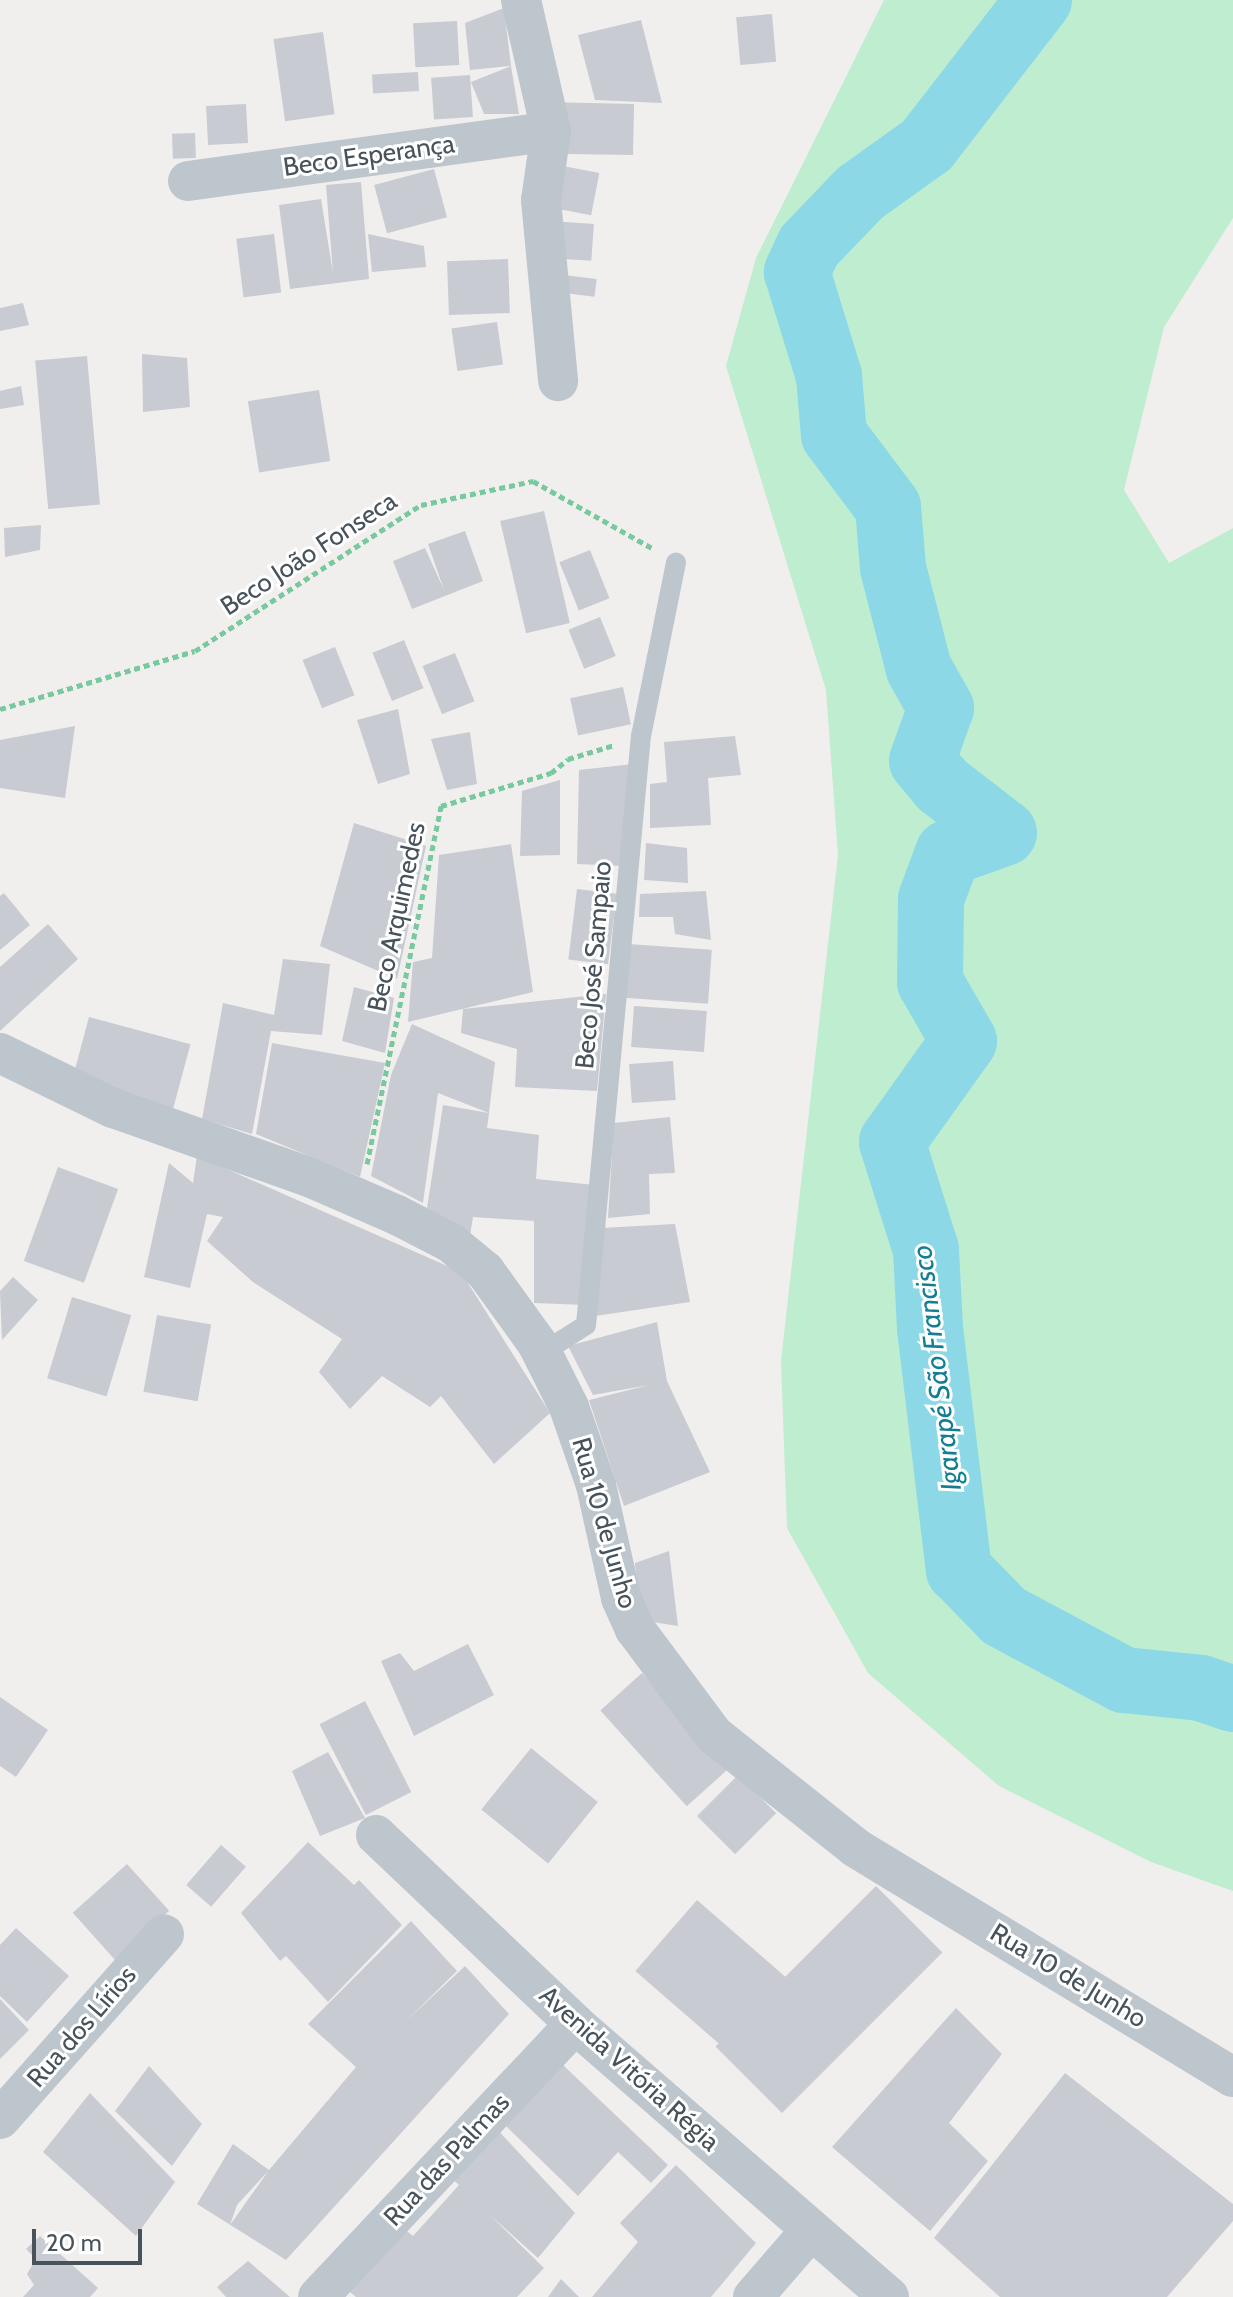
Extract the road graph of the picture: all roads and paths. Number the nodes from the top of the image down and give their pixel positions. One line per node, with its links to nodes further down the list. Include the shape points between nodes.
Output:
1 (521, 0): 2 (street)
2 (551, 131): 3 (street, Beco Esperança); 4 (street, via 541,200)
3 (188, 181)
4 (558, 381)
5 (676, 562): 6 (path, Beco João Fonseca, via 533,481 421,505 195,651); 7 (lane, Beco José Sampaio)
6 (0, 709)
7 (641, 736): 9 (path, Beco Arquimedes, via 568,759 551,773 441,806); 10 (lane, Beco José Sampaio, via 586,1325)
8 (0, 1053): 9 (street, Rua 10 de Junho, via 113,1108)
9 (357, 1198): 10 (street, Rua 10 de Junho, via 451,1243 485,1271)
10 (542, 1353): 14 (street, Rua 10 de Junho, via 586,1448 621,1598 653,1656 714,1735 856,1848)
11 (376, 1835): 13 (street, Avenida Vitória Régia)
12 (164, 1934): 15 (street, Rua dos Lírios)
13 (575, 2024): 16 (street, Avenida Vitória Régia); 17 (street, Rua das Palmas)
14 (1233, 2077)
15 (0, 2119)
16 (811, 2230): 18 (street); 19 (street, Avenida Vitória Régia)
17 (318, 2297)
18 (753, 2297)
19 (889, 2297)

